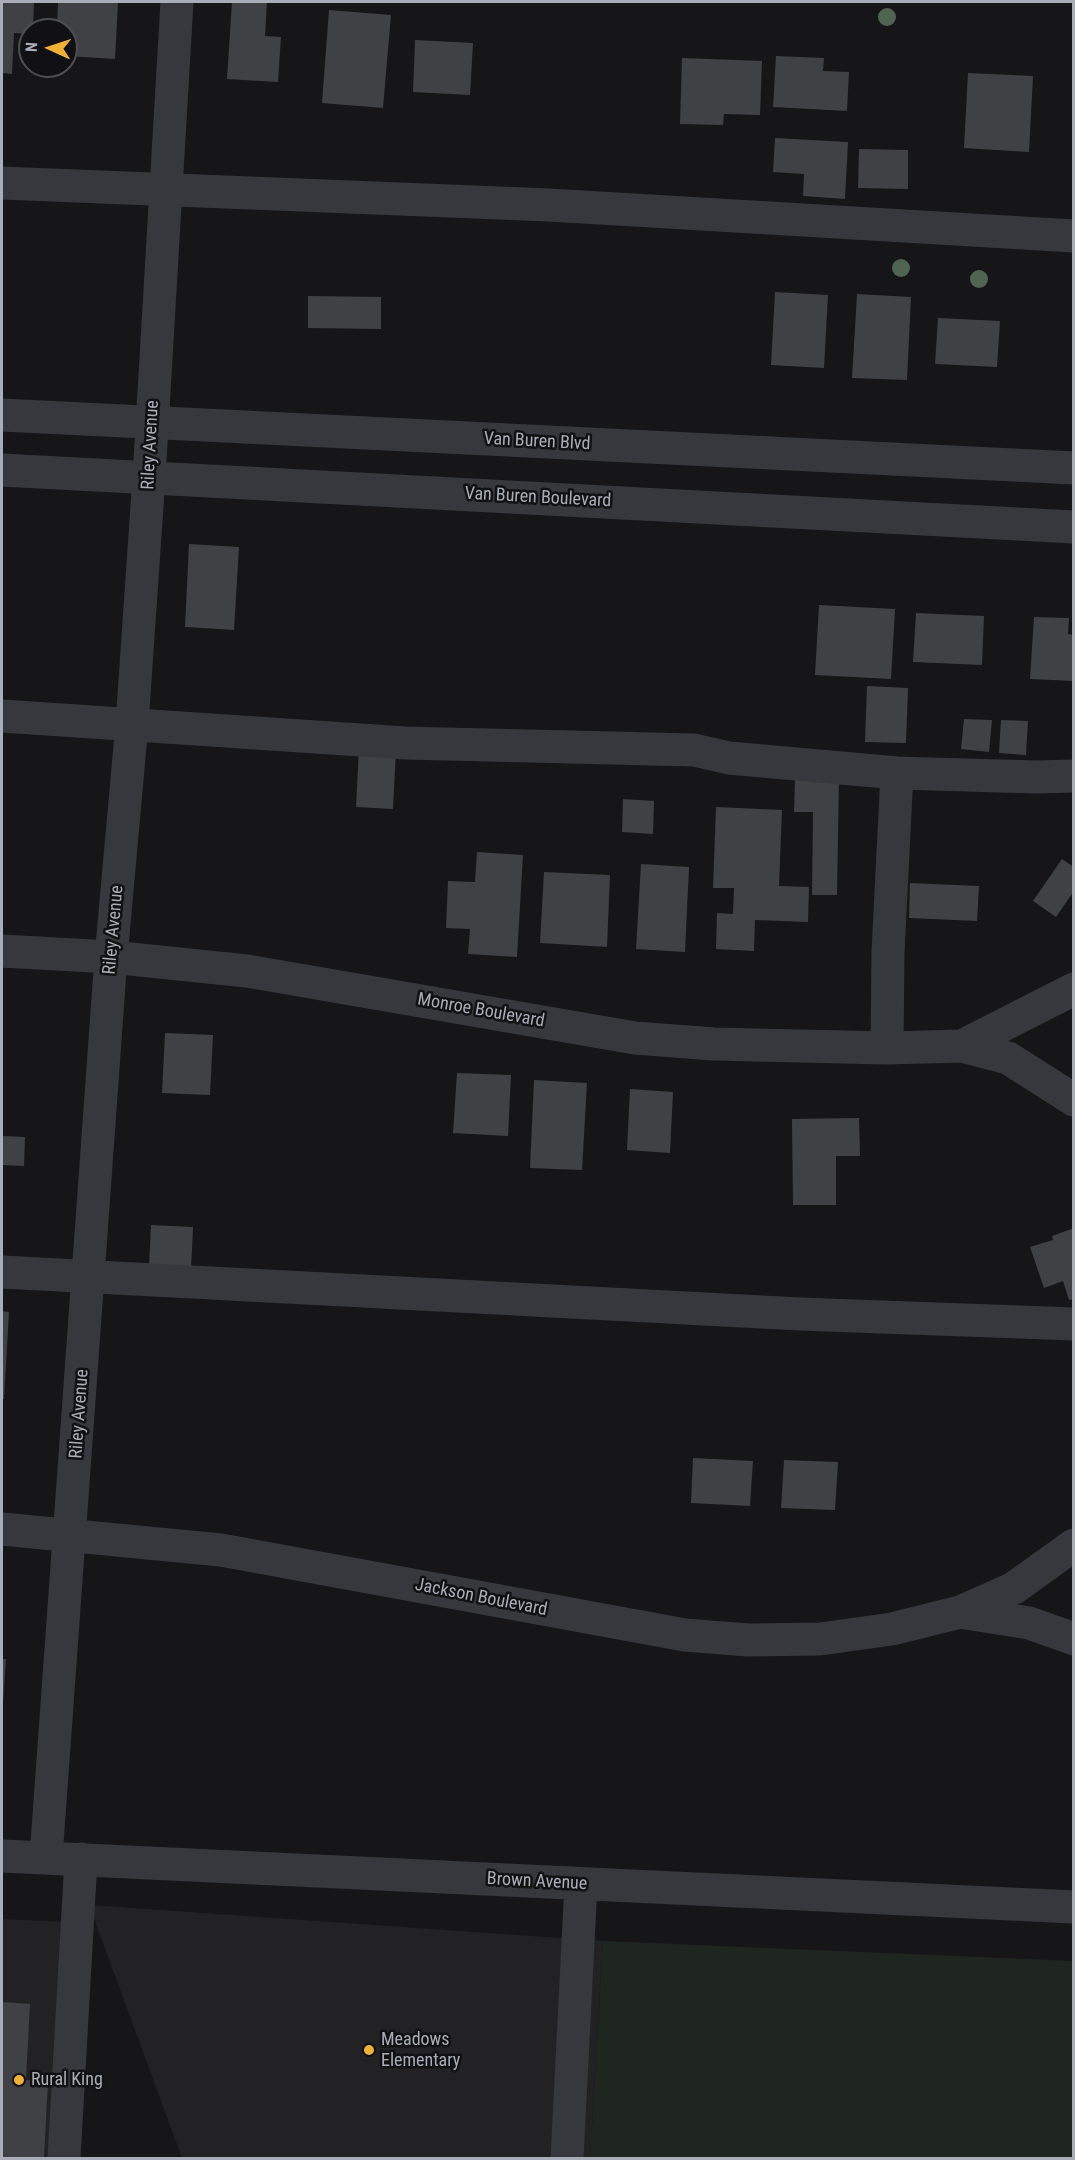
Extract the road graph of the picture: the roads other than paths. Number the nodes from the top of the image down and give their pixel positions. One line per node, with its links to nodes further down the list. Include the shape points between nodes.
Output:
1 (177, 2): 3 (street, Riley Avenue)
2 (2, 183): 3 (street)
3 (166, 191): 4 (street, via 549,205); 6 (street, Riley Avenue)
4 (1074, 236)
5 (2, 415): 6 (street, Van Buren Blvd)
6 (152, 423): 7 (street, Van Buren Blvd); 9 (street, Riley Avenue)
7 (1074, 468)
8 (2, 470): 9 (street, Van Buren Boulevard)
9 (149, 477): 10 (street, Van Buren Boulevard); 12 (street, Riley Avenue)
10 (1074, 527)
11 (2, 716): 12 (street)
12 (132, 723): 13 (street, via 405,743 694,750 729,758); 16 (street, Riley Avenue)
13 (897, 773): 14 (street); 19 (street)
14 (1074, 776)
15 (2, 951): 16 (street, Monroe Boulevard)
16 (111, 957): 19 (street, Monroe Boulevard, via 247,970 635,1038); 22 (street, Riley Avenue)
17 (1074, 989): 18 (street, Monroe Boulevard)
18 (962, 1046): 19 (street, Monroe Boulevard); 20 (street, Monroe Boulevard, via 1008,1058)
19 (887, 1048)
20 (1074, 1100)
21 (2, 1272): 22 (street)
22 (90, 1276): 23 (street, via 800,1314); 25 (street, Riley Avenue)
23 (1074, 1324)
24 (2, 1529): 25 (street, Jackson Boulevard)
25 (70, 1536): 27 (street, Jackson Boulevard, via 221,1550 685,1635 820,1640 892,1629); 30 (street, Riley Avenue)
26 (1074, 1545): 27 (street, Jackson Boulevard, via 1014,1588)
27 (960, 1612): 28 (street, Jackson Boulevard, via 1029,1623)
28 (1074, 1639)
29 (2, 1856): 30 (street, Brown Avenue)
30 (46, 1857): 31 (street, Brown Avenue)
31 (81, 1859): 32 (street, Brown Avenue); 34 (street)
32 (581, 1884): 33 (street, Brown Avenue); 35 (street)
33 (1074, 1907)
34 (64, 2158)
35 (567, 2158)

